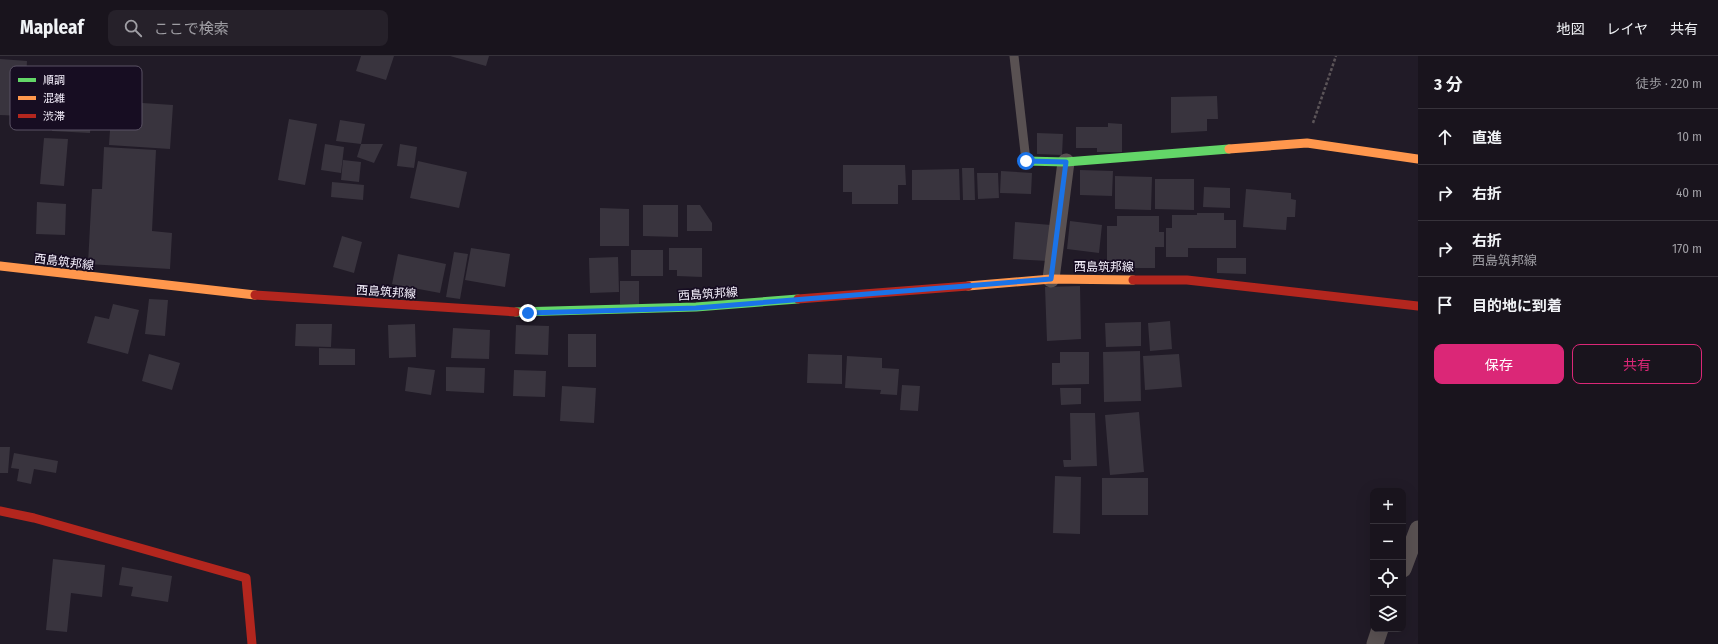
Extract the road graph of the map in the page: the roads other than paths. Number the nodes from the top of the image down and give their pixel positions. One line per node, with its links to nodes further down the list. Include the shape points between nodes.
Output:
1 (1014, 56): 3 (lane)
2 (1418, 159): 4 (main road, via 1307,143)
3 (1026, 161): 4 (main road)
4 (1066, 162): 6 (street)
5 (0, 266): 6 (main road, 西島筑邦線, via 240,294 528,313 696,308)
6 (1051, 279): 7 (main road, 西島筑邦線, via 1186,280)
7 (1418, 306)
8 (0, 511): 12 (main road, via 34,518 246,578)
9 (1418, 529): 10 (street)
10 (1406, 561)
11 (1379, 632): 13 (street)
12 (252, 644)
13 (1374, 644)

